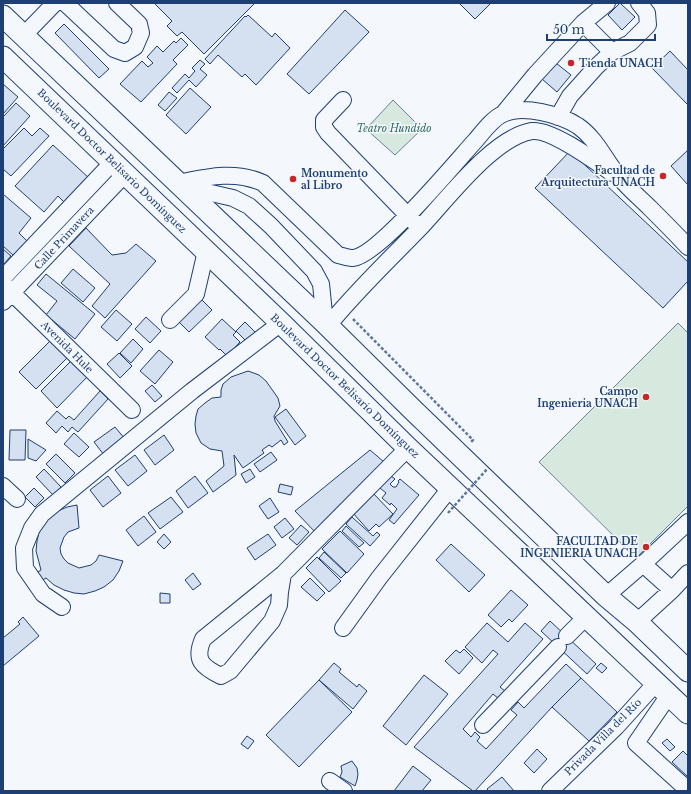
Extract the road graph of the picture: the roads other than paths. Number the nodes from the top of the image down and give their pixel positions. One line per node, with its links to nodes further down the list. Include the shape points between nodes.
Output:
1 (9, 3): 9 (main road)
2 (55, 3): 9 (street)
3 (65, 3): 4 (street, via 114,49 125,53 135,47 142,33 139,24)
4 (117, 3)
5 (607, 3): 8 (street)
6 (639, 3): 10 (street, via 647,13 648,25 630,43)
7 (3, 16): 9 (main road)
8 (583, 23): 10 (street); 13 (street)
9 (21, 32): 17 (main road)
10 (612, 52): 14 (street, via 570,96)
11 (3, 57): 15 (main road, Boulevard Doctor Belisario Domínguez)
12 (343, 100): 18 (street, via 324,120 324,126 364,172)
13 (503, 114): 14 (street, via 522,110); 18 (street, via 489,125)
14 (558, 116): 16 (street, via 579,127 595,143)
15 (119, 168): 21 (main road, Boulevard Doctor Belisario Domínguez); 22 (street, Calle Primavera); 23 (street, Calle Primavera)
16 (620, 178): 19 (street, via 573,146 548,134 533,131 503,144 468,175); 20 (street)
17 (183, 188): 18 (street, via 208,177 223,175 254,179 263,183 338,256 353,258 376,246); 26 (main road); 26 (street, via 233,198 249,206 272,226 314,271 321,284)
18 (407, 215): 19 (street)
19 (420, 228): 26 (street)
20 (688, 247)
21 (206, 251): 24 (street, via 196,294); 25 (main road, Boulevard Doctor Belisario Domínguez)
22 (3, 278)
23 (6, 293): 27 (street, Avenida Hule)
24 (170, 320)
25 (281, 323): 29 (main road, Boulevard Doctor Belisario Domínguez); 40 (street, via 42,514 32,528 24,548 26,568 43,594)
26 (326, 325): 28 (main road)
27 (132, 410)
28 (413, 410): 29 (main road); 39 (main road)
29 (393, 433): 30 (main road, Boulevard Doctor Belisario Domínguez)
30 (408, 448): 32 (main road, Boulevard Doctor Belisario Domínguez); 37 (street)
31 (3, 486): 33 (street)
32 (450, 486): 41 (main road, Boulevard Doctor Belisario Domínguez); 43 (street)
33 (17, 499)
34 (688, 522): 35 (street)
35 (643, 564): 38 (street); 39 (street)
36 (688, 573): 38 (street)
37 (283, 574): 37 (street, via 204,639 199,650 202,663 210,671 221,676 230,671 272,621 279,605)
38 (672, 590): 42 (street)
39 (606, 596): 42 (main road)
40 (62, 607)
41 (586, 617): 45 (main road, Boulevard Doctor Belisario Domínguez); 47 (street)
42 (637, 622): 44 (main road)
43 (343, 628)
44 (688, 671)
45 (663, 689): 46 (main road, Boulevard Doctor Belisario Domínguez); 49 (street, via 636,743); 51 (street, Privada Villa del Río, via 616,727)
46 (688, 713)
47 (483, 725)
48 (330, 781): 50 (street)
49 (688, 790)
50 (344, 791)
51 (550, 791)

